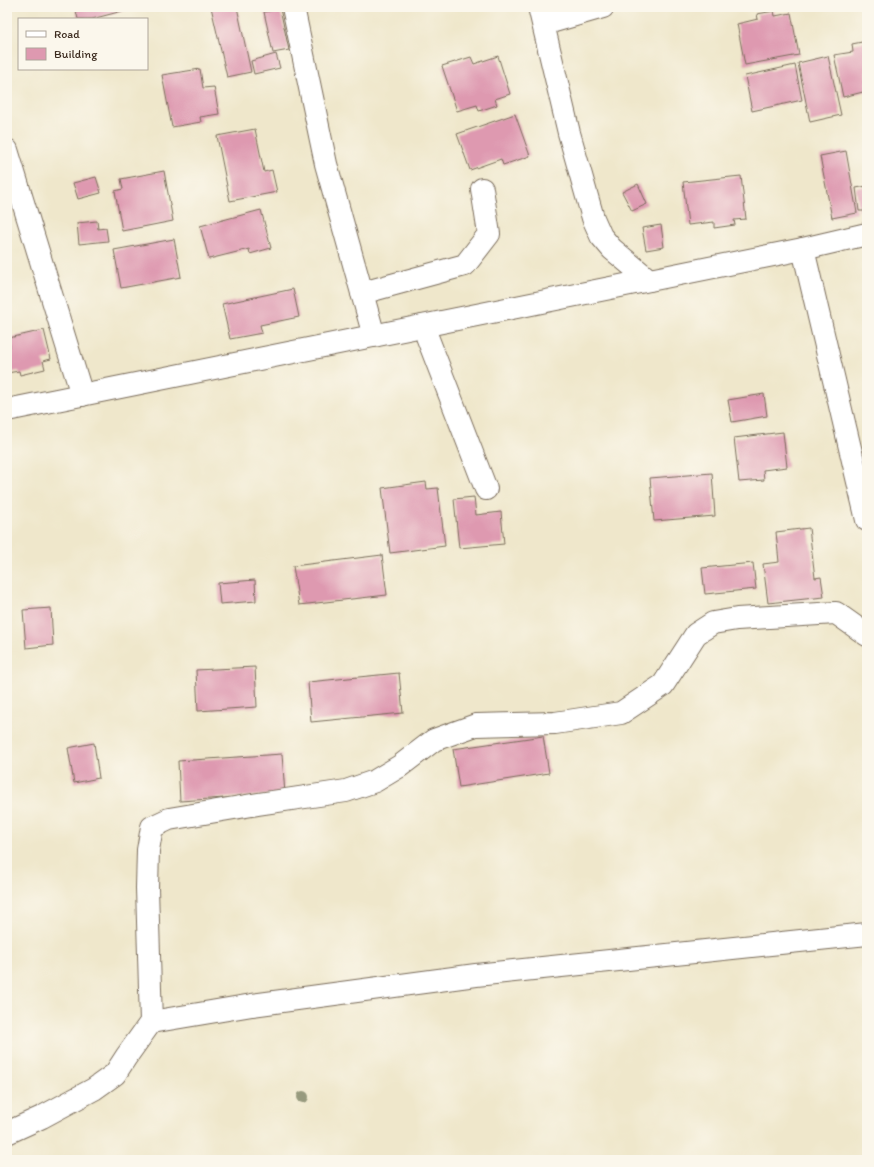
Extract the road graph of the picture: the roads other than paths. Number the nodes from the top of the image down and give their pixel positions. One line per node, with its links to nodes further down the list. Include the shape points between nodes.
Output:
1 (294, 7): 9 (street, via 326,164)
2 (603, 7): 3 (street)
3 (541, 15): 8 (street, via 569,133 596,224 601,236 612,249)
4 (7, 150): 12 (street)
5 (482, 189): 9 (street, via 489,234 464,265)
6 (867, 234): 7 (street)
7 (803, 249): 8 (street); 15 (street)
8 (649, 280): 10 (street)
9 (362, 293): 11 (street)
10 (423, 326): 11 (street); 14 (street)
11 (374, 336): 12 (street)
12 (82, 395): 13 (street)
13 (7, 410)
14 (486, 489)
15 (867, 517)
16 (867, 635): 18 (street, via 836,613 737,619 713,623 696,634 662,685 621,713 555,723 476,725 434,740 375,781 346,791 169,819 152,827 148,850 147,888)
17 (867, 934): 18 (street, via 476,975 252,1005)
18 (151, 1022): 19 (street, via 115,1074 94,1089)
19 (7, 1133)

